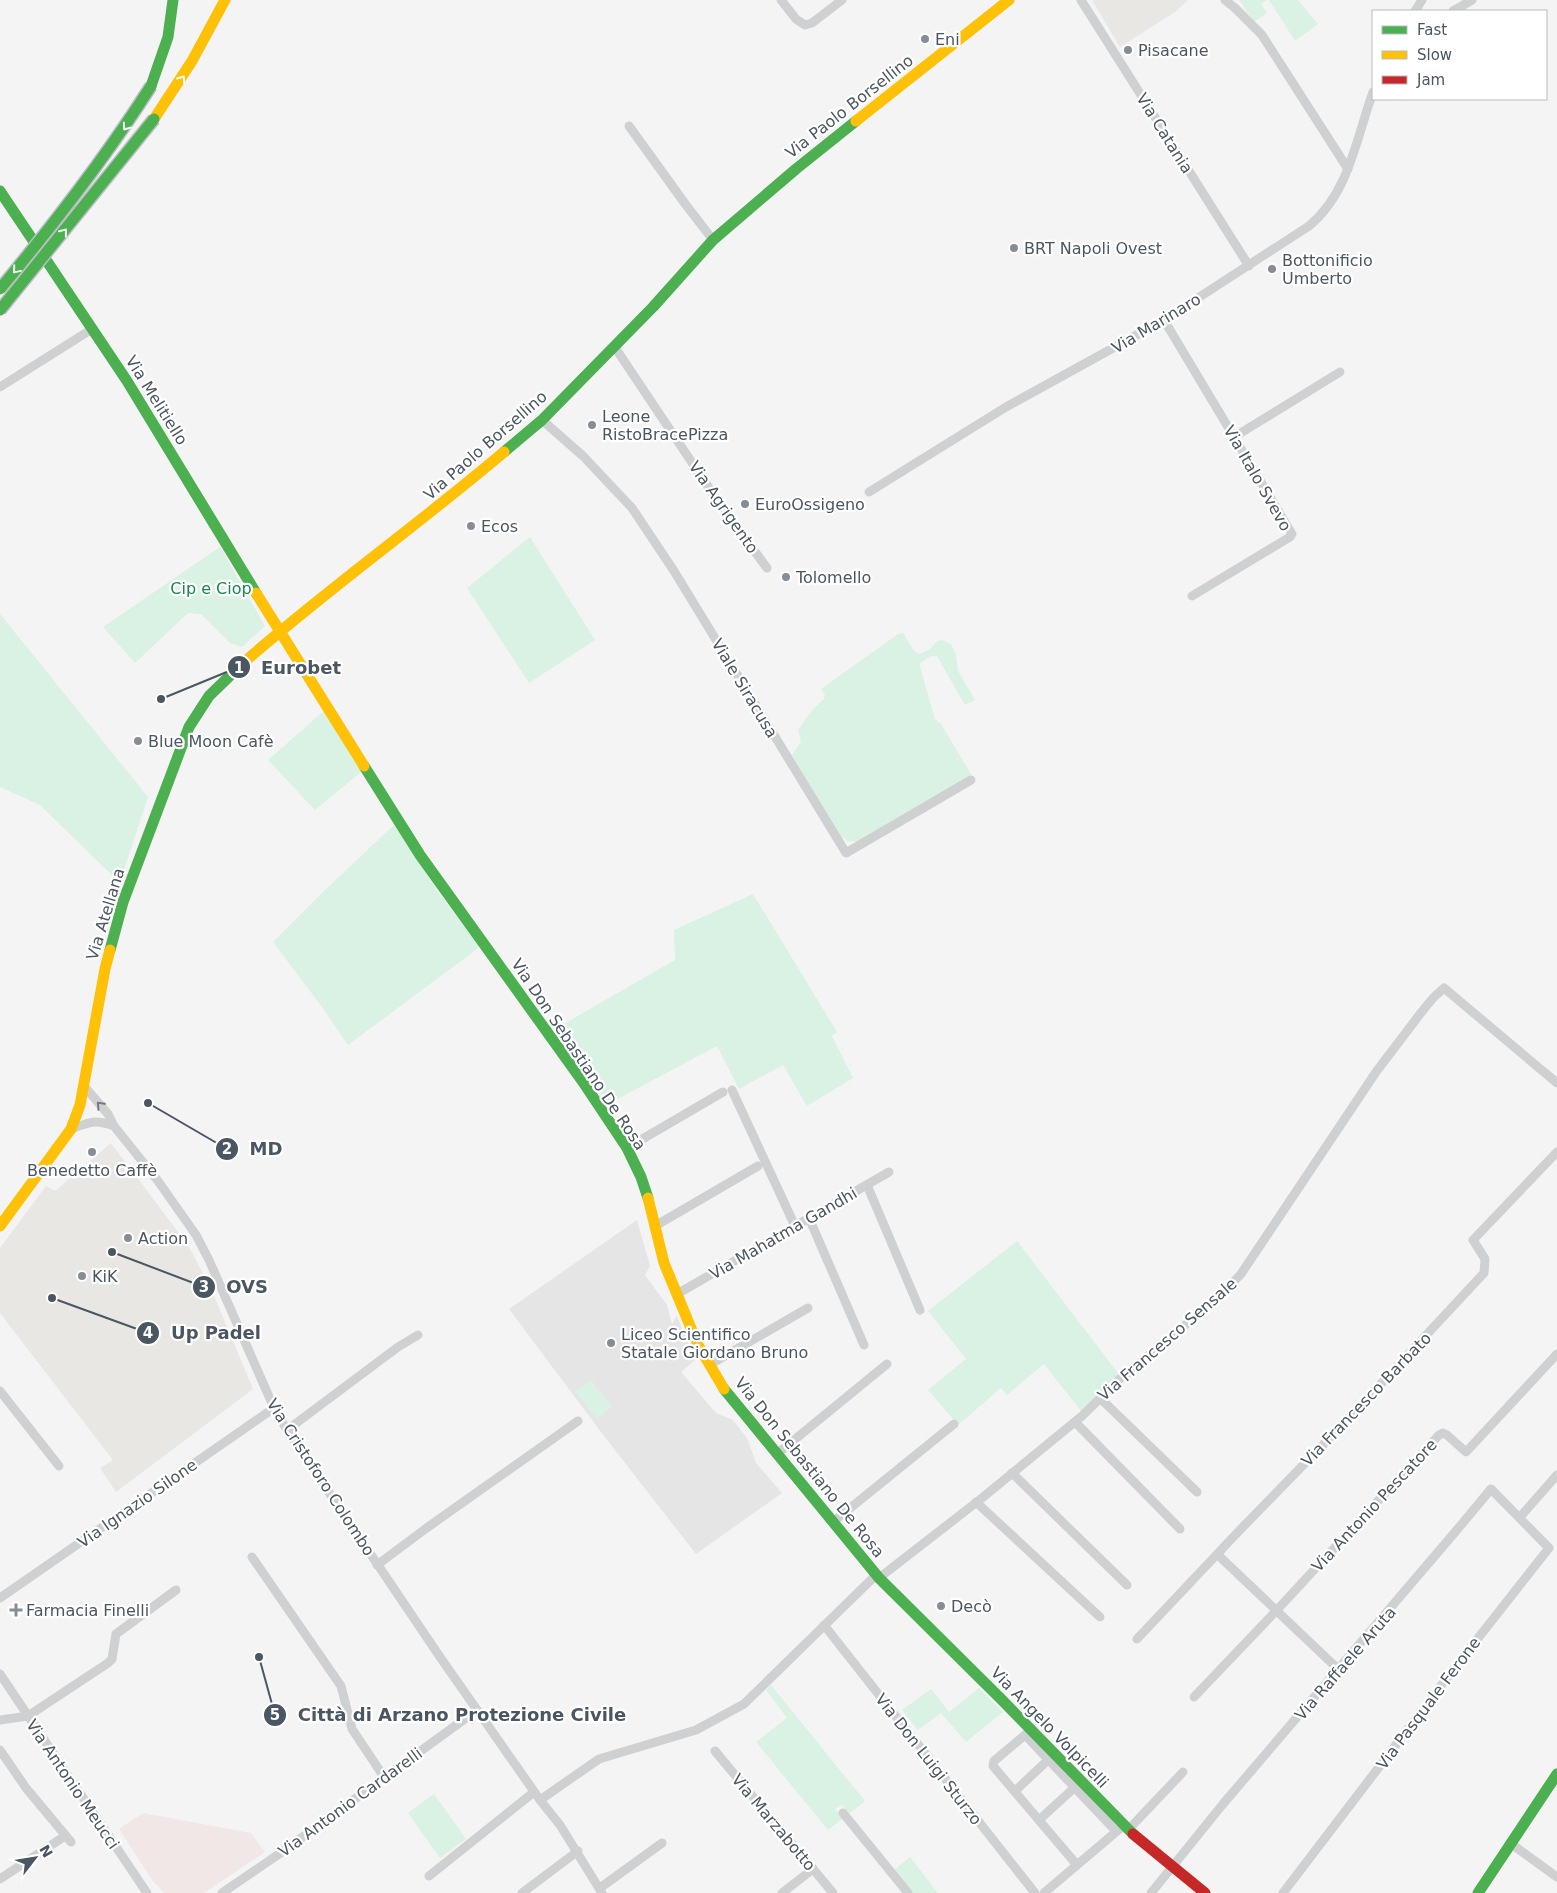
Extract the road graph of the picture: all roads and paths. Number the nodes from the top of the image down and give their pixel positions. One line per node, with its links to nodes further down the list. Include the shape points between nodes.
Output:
1 (173, 0): 16 (main road, one-way to 16, bridge, via 168,37 151,86 69,206)
2 (225, 0): 17 (main road, one-way to 2, bridge, via 159,112 211,31)
3 (781, 0): 4 (street, via 805,25)
4 (842, 0)
5 (1009, 0): 14 (main road, Via Paolo Borsellino, via 796,169)
6 (1081, 0): 15 (street, Via Catania)
7 (1224, 0): 12 (street, via 1262,35)
8 (1472, 0): 9 (street)
9 (1454, 10)
10 (1372, 95): 12 (street, Via Marinaro)
11 (629, 126): 14 (street)
12 (1348, 169): 15 (street, Via Marinaro, via 1334,199 1318,219)
13 (0, 191): 19 (main road, Via Melitiello)
14 (713, 240): 20 (main road, Via Paolo Borsellino)
15 (1249, 266): 18 (street, Via Marinaro)
16 (0, 289)
17 (0, 310)
18 (1164, 320): 24 (street, Via Italo Svevo); 25 (street, Via Marinaro, via 1006,407)
19 (92, 329): 22 (street); 28 (main road, Via Melitiello)
20 (614, 346): 23 (main road, Via Paolo Borsellino); 26 (street, Via Agrigento, via 717,500)
21 (1340, 372): 24 (street)
22 (0, 387)
23 (542, 420): 28 (main road, Via Paolo Borsellino, via 464,486); 29 (street, Viale Siracusa, via 583,456 632,508 846,853)
24 (1234, 437): 27 (street, Via Italo Svevo, via 1291,536)
25 (869, 492)
26 (767, 568)
27 (1192, 596)
28 (279, 630): 31 (main road, Via Atellana, via 209,696 189,727 123,902 105,969); 34 (main road, Via Don Sebastiano De Rosa, via 420,856)
29 (971, 780)
30 (1557, 1083): 52 (street, Via Francesco Sensale, via 1444,988 1376,1072 1241,1274 1201,1314)
31 (84, 1086): 32 (street, Via Cristoforo Colombo, one-way to 31); 33 (main road, Via Atellana)
32 (114, 1126): 33 (street, via 92,1121); 53 (street, Via Cristoforo Colombo, via 196,1235)
33 (71, 1129): 40 (main road, Via Atellana)
34 (627, 1148): 41 (main road, Via Don Sebastiano De Rosa, via 641,1177); 42 (street, via 727,1091)
35 (1557, 1152): 67 (street, Via Francesco Barbato, via 1473,1240 1484,1259 1484,1273)
36 (758, 1166): 41 (street)
37 (889, 1172): 38 (street, Via Mahatma Gandhi)
38 (867, 1185): 39 (street, Via Mahatma Gandhi); 45 (street)
39 (809, 1218): 42 (street, Via Mahatma Gandhi); 47 (street)
40 (0, 1226)
41 (655, 1226): 43 (main road, Via Don Sebastiano De Rosa, via 660,1254)
42 (795, 1226): 43 (street, Via Mahatma Gandhi)
43 (677, 1294): 50 (main road, Via Don Sebastiano De Rosa)
44 (808, 1308): 50 (street)
45 (920, 1310)
46 (418, 1335): 57 (street)
47 (864, 1345)
48 (1557, 1354): 74 (street, Via Antonio Pescatore, via 1466,1452 1447,1435 1439,1436)
49 (887, 1364): 58 (street)
50 (709, 1365): 58 (main road, Via Don Sebastiano De Rosa, via 728,1395)
51 (0, 1391): 59 (street)
52 (1100, 1398): 55 (street, Via Francesco Sensale); 62 (street)
53 (274, 1408): 57 (street, Via Cristoforo Colombo); 73 (street, Via Ignazio Silone)
54 (578, 1421): 69 (street)
55 (1075, 1422): 60 (street, Via Francesco Sensale); 66 (street)
56 (954, 1424): 65 (street)
57 (287, 1430): 69 (street, Via Cristoforo Colombo)
58 (777, 1454): 65 (main road, Via Don Sebastiano De Rosa)
59 (59, 1466)
60 (1012, 1473): 63 (street, Via Francesco Sensale); 71 (street)
61 (1557, 1475): 64 (street)
62 (1197, 1492)
63 (976, 1502): 70 (street, Via Francesco Sensale); 75 (street)
64 (1520, 1517): 78 (street, Via Raffaele Aruta, via 1491,1489); 118 (street, Via Pasquale Ferone, via 1549,1548)
65 (834, 1522): 70 (main road, Via Don Sebastiano De Rosa)
66 (1180, 1529)
67 (1218, 1555): 74 (street); 77 (street, Via Francesco Barbato)
68 (252, 1557): 89 (street, via 341,1686 352,1729)
69 (377, 1565): 81 (street, Via Cristoforo Colombo)
70 (877, 1576): 76 (street, Via Francesco Sensale); 84 (main road, Via Angelo Volpicelli)
71 (1127, 1584)
72 (176, 1590): 82 (street, via 121,1628 116,1634 112,1658 108,1663)
73 (0, 1598)
74 (1276, 1612): 78 (street); 80 (street, Via Antonio Pescatore)
75 (1100, 1617)
76 (824, 1625): 94 (street, Via Francesco Sensale, via 744,1704 696,1730 599,1759); 114 (street, Via Don Luigi Sturzo)
77 (1138, 1639)
78 (1339, 1670): 102 (street, Via Raffaele Aruta)
79 (0, 1674): 82 (street, Via Antonio Meucci)
80 (1194, 1697)
81 (477, 1710): 89 (street, Via Antonio Cardarelli); 93 (street, Via Cristoforo Colombo)
82 (28, 1716): 83 (street); 108 (street, Via Antonio Meucci)
83 (0, 1720)
84 (1028, 1733): 87 (street); 92 (street, via 994,1761 993,1766); 97 (main road, Via Angelo Volpicelli)
85 (0, 1750): 106 (street, via 68,1839)
86 (715, 1751): 103 (street, Via Marzabotto)
87 (1048, 1760): 91 (street); 92 (street)
88 (1183, 1772): 97 (street)
89 (384, 1777): 109 (street, Via Antonio Cardarelli)
90 (1555, 1781): 99 (main road)
91 (1074, 1788): 96 (street); 97 (street)
92 (1015, 1791): 96 (street)
93 (534, 1792): 94 (street, Via Cristoforo Colombo); 104 (street)
94 (540, 1800): 100 (street, Via Cristoforo Colombo)
95 (843, 1813): 113 (street)
96 (1039, 1820): 101 (street)
97 (1121, 1827): 101 (street); 102 (main road, Via Angelo Volpicelli)
98 (662, 1843): 107 (street)
99 (1510, 1843): 105 (street); 119 (main road)
100 (578, 1851): 107 (street, Via Cristoforo Colombo); 110 (street)
101 (1077, 1865): 115 (street)
102 (1172, 1867): 116 (street, Via Raffaele Aruta); 117 (main road, Via Angelo Volpicelli)
103 (813, 1869): 111 (street); 112 (street, Via Marzabotto)
104 (429, 1876)
105 (1557, 1877)
106 (0, 1879)
107 (601, 1891)
108 (147, 1893)
109 (222, 1893)
110 (522, 1893)
111 (782, 1893)
112 (833, 1893)
113 (908, 1893)
114 (1035, 1893)
115 (1044, 1893)
116 (1151, 1893)
117 (1205, 1893)
118 (1283, 1893)
119 (1478, 1893)

